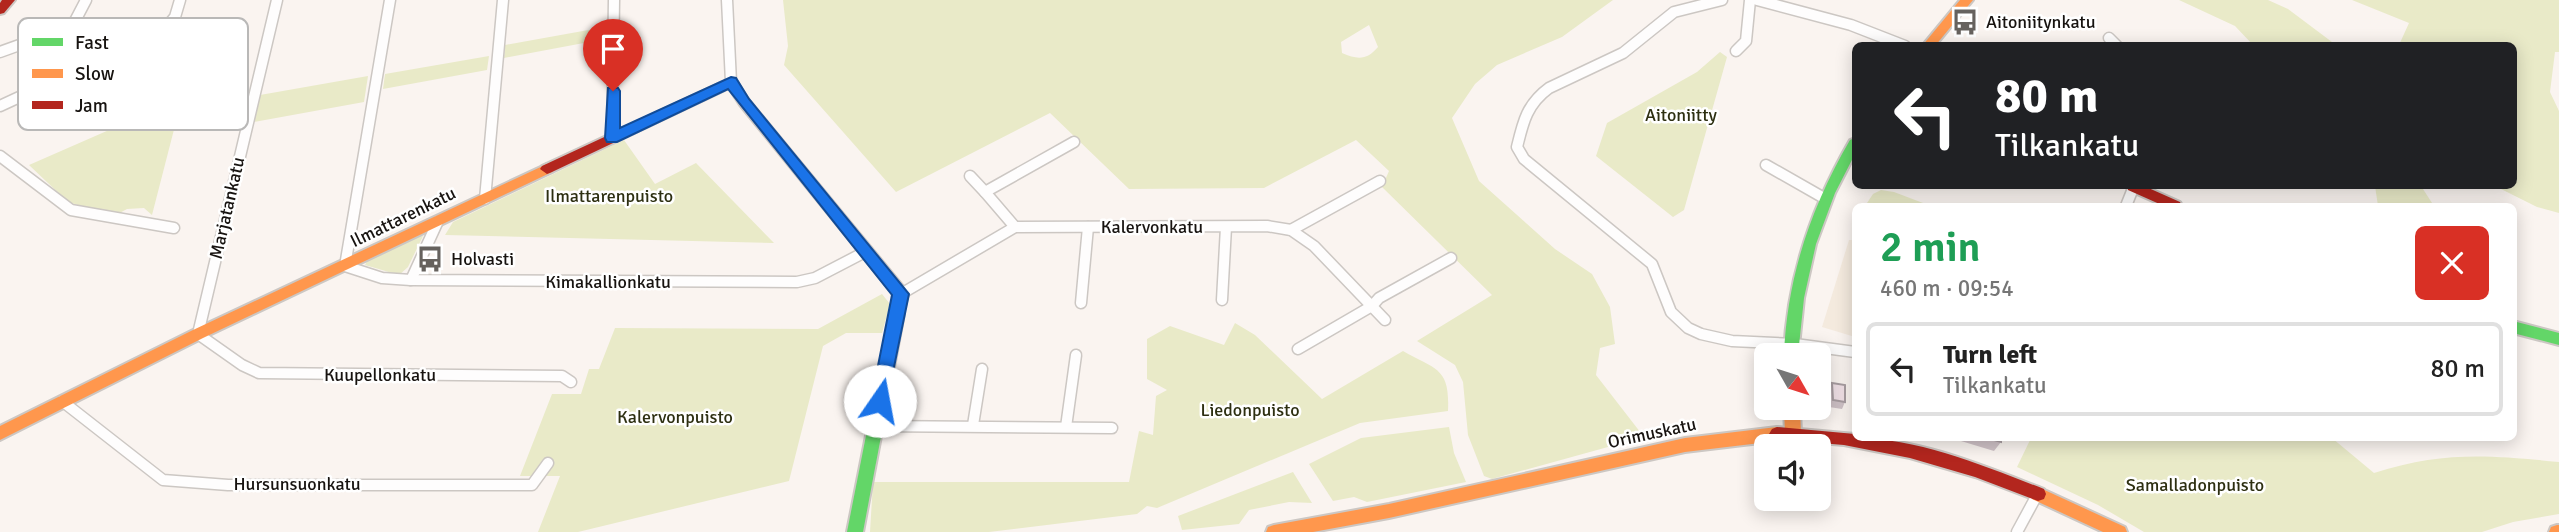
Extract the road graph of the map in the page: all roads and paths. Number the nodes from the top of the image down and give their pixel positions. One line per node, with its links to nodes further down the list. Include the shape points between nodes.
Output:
1 (9, 0): 13 (street)
2 (86, 0): 14 (street)
3 (180, 0): 15 (street)
4 (277, 0): 26 (street, Marjatankatu)
5 (390, 0): 48 (street)
6 (503, 0): 38 (street)
7 (614, 0): 28 (street)
8 (727, 0): 23 (street)
9 (1721, 0): 59 (street, via 1674,12 1623,53 1549,88 1526,111 1517,147 1524,159 1652,264 1668,308 1681,324 1715,338)
10 (1750, 0): 21 (street, via 1746,41)
11 (1757, 0): 17 (street, via 1851,25)
12 (1968, 0): 18 (street)
13 (0, 10)
14 (77, 18)
15 (174, 18)
16 (2109, 38): 19 (street)
17 (1895, 42)
18 (1931, 42)
19 (2112, 42)
20 (18, 46): 22 (street)
21 (1736, 51)
22 (0, 52)
23 (731, 82): 28 (street, Ilmattarenkatu); 46 (street)
24 (18, 98): 25 (street)
25 (0, 106)
26 (248, 123)
27 (246, 130): 56 (street, Marjatankatu)
28 (612, 138): 38 (street, Ilmattarenkatu)
29 (1074, 142): 36 (street)
30 (1852, 148): 37 (street)
31 (0, 156): 44 (street, via 71,210)
32 (1766, 165): 37 (street)
33 (970, 176): 36 (street)
34 (1380, 181): 45 (street)
35 (2140, 189): 39 (street)
36 (985, 192): 41 (street)
37 (1824, 198): 58 (street, via 1802,263)
38 (485, 199): 40 (street, Ilmattarenkatu)
39 (2169, 203)
40 (438, 221): 48 (street, Ilmattarenkatu); 49 (street)
41 (1015, 227): 42 (street, Kalervonkatu); 50 (street)
42 (1088, 227): 43 (street, Kalervonkatu); 52 (street)
43 (1226, 227): 45 (street, Kalervonkatu); 51 (street)
44 (174, 228)
45 (1291, 230): 53 (street, via 1314,246)
46 (865, 252): 49 (street, Kimakallionkatu, via 815,278 797,282); 50 (street)
47 (1451, 258): 53 (street)
48 (345, 266): 49 (street, Kimakallionkatu, via 382,278); 56 (street, Ilmattarenkatu)
49 (411, 280)
50 (901, 294): 69 (street)
51 (1222, 300)
52 (1081, 303)
53 (1372, 306): 54 (street); 60 (street)
54 (1385, 320)
55 (2517, 328): 57 (street)
56 (198, 334): 65 (street, Kuupellonkatu, via 260,373 562,376); 66 (street, Ilmattarenkatu)
57 (2559, 339)
58 (1792, 343)
59 (1754, 344)
60 (1298, 349)
61 (1831, 351): 62 (street)
62 (1852, 352)
63 (1076, 355): 70 (street)
64 (982, 369): 68 (street)
65 (571, 382)
66 (62, 401): 72 (street, Ilmattarenkatu); 78 (street, Hursunsuonkatu, via 163,480 228,485 532,485)
67 (1792, 420): 73 (street)
68 (973, 425): 69 (street); 70 (street)
69 (874, 426): 81 (street)
70 (1066, 427): 71 (street)
71 (1112, 428)
72 (0, 433)
73 (1793, 434)
74 (1754, 436): 80 (street, Orimuskatu, via 1654,450)
75 (1831, 438): 76 (street, Orimuskatu)
76 (1852, 440)
77 (1857, 441): 79 (street, Orimuskatu, via 1961,466)
78 (548, 463)
79 (2037, 495): 83 (street); 84 (street, Orimuskatu); 85 (street, Orimuskatu, via 2066,504)
80 (1332, 528): 82 (street, Orimuskatu)
81 (855, 532)
82 (1274, 532)
83 (2017, 532)
84 (2101, 532)
85 (2119, 532)

